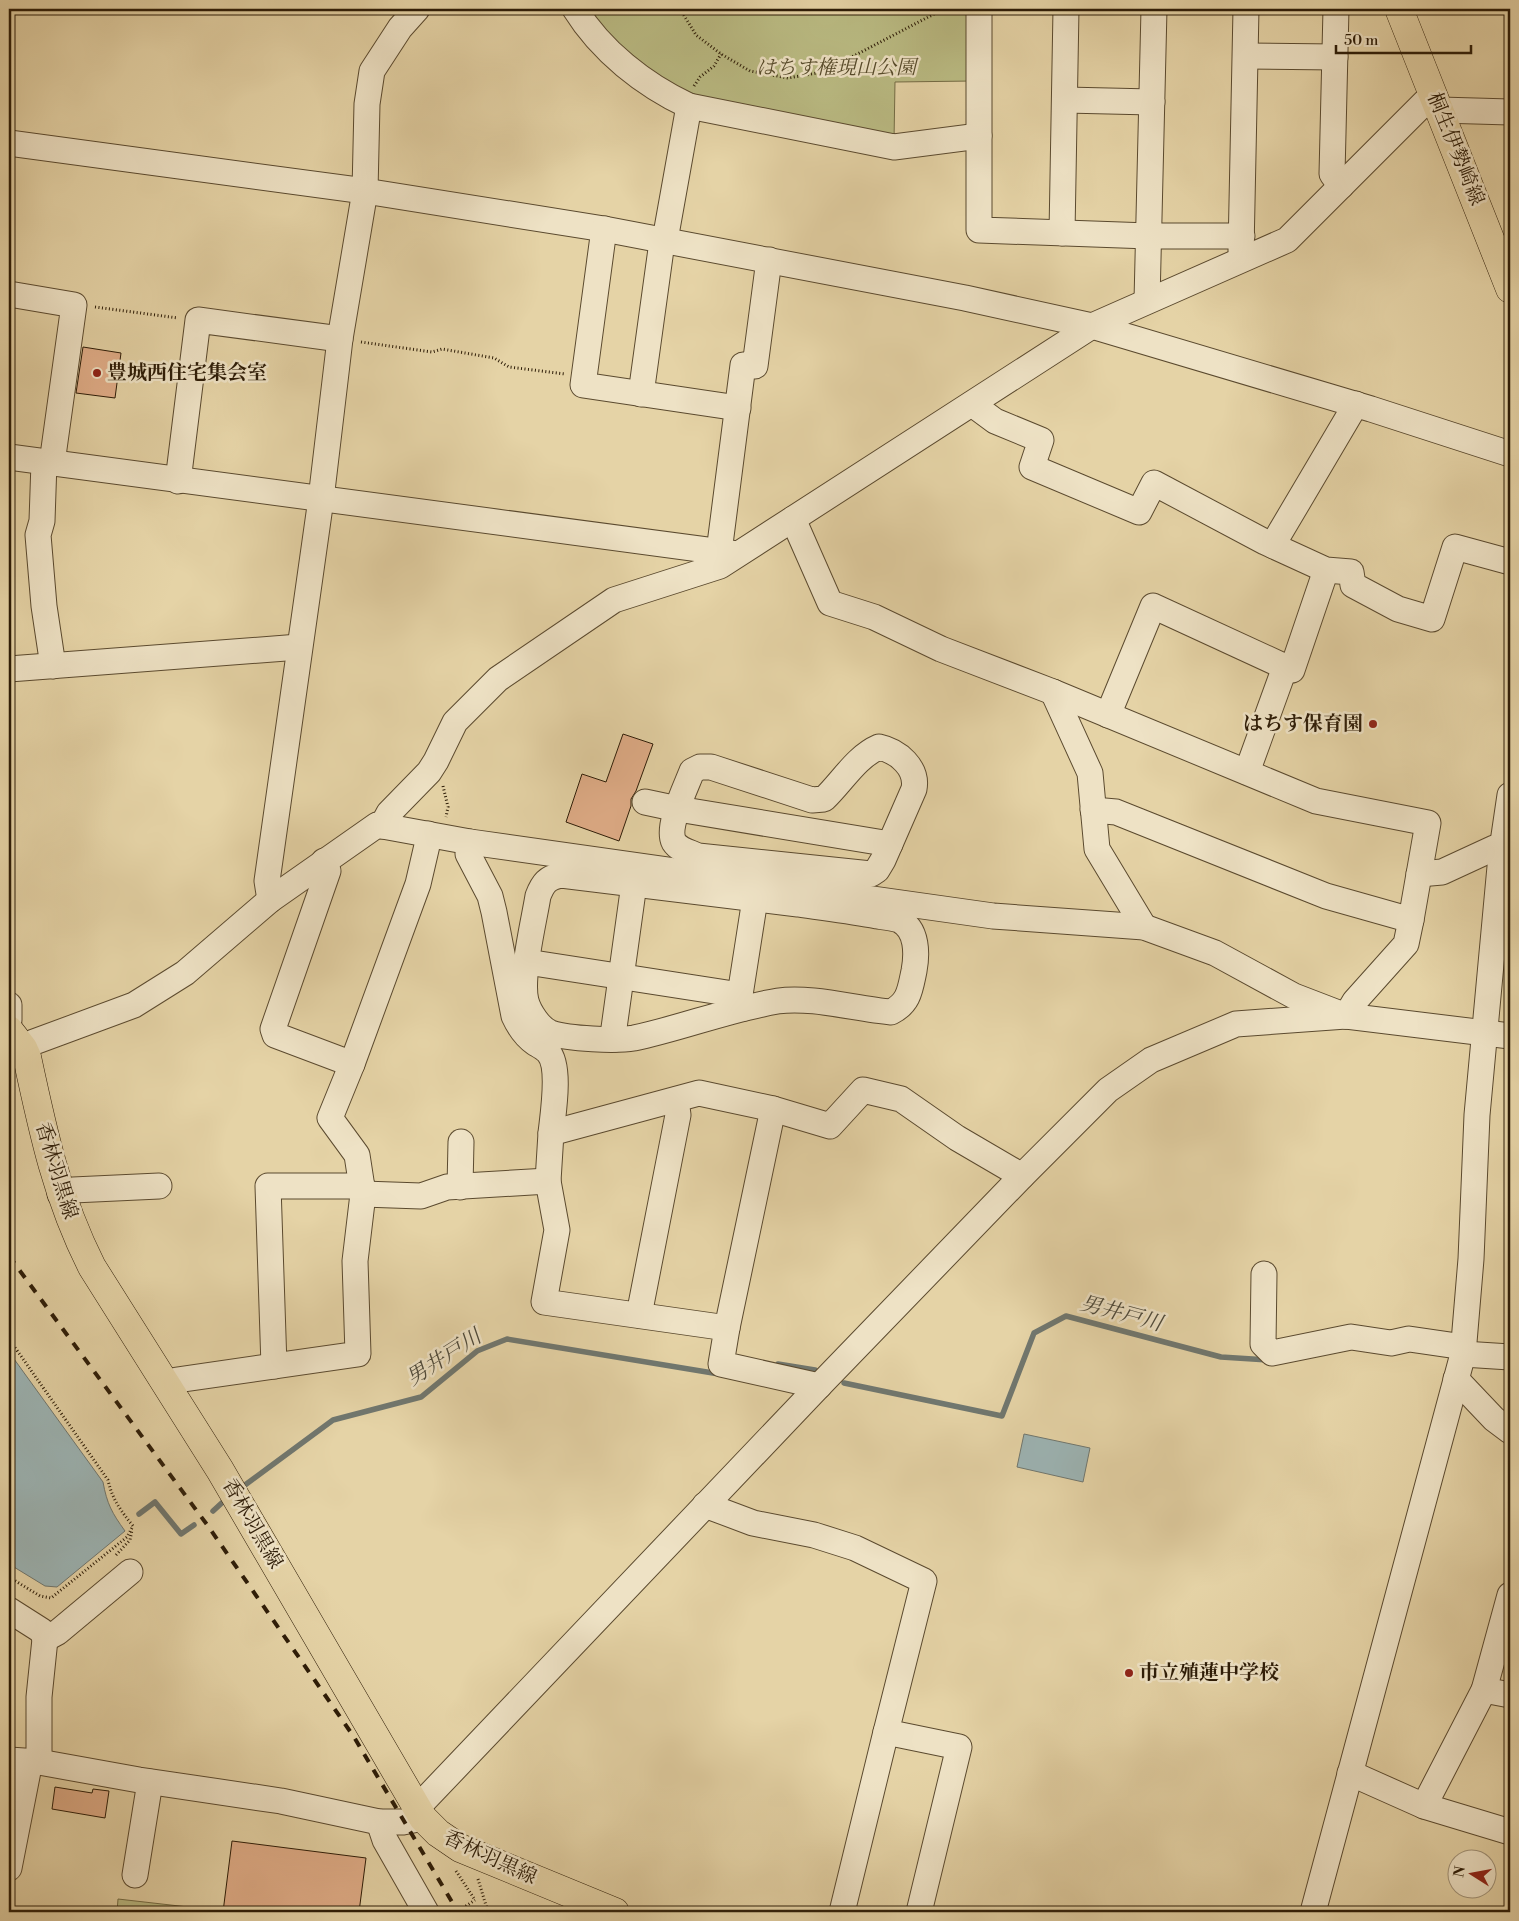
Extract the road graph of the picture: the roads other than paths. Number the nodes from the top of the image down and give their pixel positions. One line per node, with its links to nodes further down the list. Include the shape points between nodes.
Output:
1 (418, 9): 19 (street, via 400,28 372,71 367,104)
2 (575, 9): 14 (street, via 586,27 612,55 661,93)
3 (979, 9): 16 (street)
4 (1066, 9): 11 (street)
5 (1154, 9): 12 (street)
6 (1246, 9): 9 (street)
7 (1336, 9): 10 (street)
8 (1399, 9): 13 (main road, 桐生伊勢崎線)
9 (1246, 56): 10 (street); 23 (street)
10 (1335, 57): 18 (street, via 1332,174)
11 (1065, 100): 12 (street); 21 (street)
12 (1152, 102): 22 (street)
13 (1436, 102): 15 (street); 18 (street); 27 (main road, 桐生伊勢崎線)
14 (687, 105): 16 (street, via 894,147); 24 (street)
15 (1510, 112)
16 (979, 136): 21 (street, via 979,230)
17 (9, 143): 19 (street)
18 (1342, 186): 26 (street, via 1287,240)
19 (365, 191): 20 (street); 31 (street)
20 (604, 229): 24 (street); 32 (street, via 583,385)
21 (1062, 233): 22 (street)
22 (1149, 236): 23 (street); 29 (street)
23 (1242, 236): 26 (street)
24 (665, 240): 25 (street); 32 (street, via 661,249)
25 (769, 260): 30 (street); 35 (street, via 756,366 743,365)
26 (1241, 261): 29 (street)
27 (1510, 289)
28 (9, 294): 38 (street, via 74,305)
29 (1147, 301): 30 (street)
30 (1092, 326): 33 (street); 34 (street)
31 (340, 339): 39 (street, via 198,320); 40 (street)
32 (641, 394): 35 (street)
33 (972, 404): 41 (street); 42 (street, via 995,420 1041,440 1032,467 1138,512 1154,483)
34 (1356, 404): 36 (street); 42 (street)
35 (738, 408): 43 (street)
36 (1510, 454)
37 (9, 458): 38 (street)
38 (48, 462): 39 (street); 47 (street, via 38,535 44,606)
39 (178, 481): 40 (street)
40 (320, 499): 43 (street); 46 (street)
41 (793, 519): 43 (street); 50 (street, via 830,603 874,617 941,650)
42 (1274, 546): 45 (street)
43 (728, 553): 59 (street, via 720,566 614,600 498,679 455,722 439,771 429,772 389,813)
44 (1510, 562): 45 (street, via 1455,547 1432,619 1398,609 1353,585 1350,572)
45 (1326, 570): 48 (street, via 1292,670)
46 (299, 647): 47 (street); 69 (street, via 267,881)
47 (54, 666): 49 (street)
48 (1285, 667): 51 (street, via 1153,606); 52 (street)
49 (9, 669)
50 (1053, 692): 51 (street); 57 (street, via 1090,773)
51 (1108, 715): 52 (street)
52 (1247, 772): 66 (street, via 1316,801 1428,823)
53 (774, 788): 56 (street, via 711,767 700,767 692,771); 58 (street); 62 (street, via 812,800 824,799 870,751 879,747 887,749 899,755 916,780)
54 (1510, 795): 63 (street)
55 (645, 802): 56 (street)
56 (678, 809): 58 (street); 65 (street, via 672,833 674,842 681,848 698,856)
57 (1094, 810): 70 (street, via 1116,812 1326,896); 71 (street, via 1097,849)
58 (771, 824): 62 (street); 65 (street)
59 (382, 826): 60 (street); 64 (street, via 370,829)
60 (436, 828): 61 (street); 82 (street, via 428,841 418,884)
61 (470, 842): 71 (street, via 993,916); 85 (street, via 468,854 490,896 514,1016 518,1026 550,1054 554,1062)
62 (890, 844): 65 (street, via 877,870 870,874)
63 (1502, 848): 66 (street, via 1494,848 1442,872); 78 (street)
64 (324, 862): 69 (street); 82 (street, via 328,870 274,1029 275,1035)
65 (767, 863)
66 (1419, 874): 70 (street)
67 (634, 884): 68 (street); 72 (street, via 561,875 550,877 538,896); 73 (street)
68 (755, 899): 74 (street); 74 (street, via 900,920 914,939 915,963 909,994 905,1002 891,1012 792,1000)
69 (270, 900): 80 (street, via 185,973 134,1005 34,1042)
70 (1411, 920): 76 (street, via 1406,944 1355,1001)
71 (1144, 927): 76 (street, via 1215,953 1294,996)
72 (527, 962): 73 (street); 81 (street, via 526,1001 539,1024 550,1033)
73 (622, 978): 74 (street); 81 (street)
74 (742, 1001): 81 (street, via 633,1038)
75 (9, 1005): 77 (street)
76 (1346, 1016): 78 (street); 87 (street, via 1236,1024 1151,1060 1108,1090)
77 (9, 1020)
78 (1485, 1032): 79 (street); 96 (street, via 1477,1115 1472,1259)
79 (1510, 1036)
80 (16, 1039): 92 (main road, 香林羽黒線, via 27,1057)
81 (615, 1040)
82 (352, 1064): 91 (street, via 330,1118 357,1155)
83 (676, 1100): 84 (street, via 699,1093); 85 (street); 94 (street, via 678,1115)
84 (773, 1109): 87 (street, via 830,1126 863,1090 901,1100); 95 (street)
85 (551, 1133): 88 (street)
86 (461, 1142): 90 (street)
87 (1022, 1176): 101 (street)
88 (548, 1181): 90 (street); 94 (street, via 557,1230 544,1302)
89 (159, 1186): 92 (street, via 73,1190)
90 (460, 1186): 91 (street, via 421,1196)
91 (362, 1190): 98 (street, via 354,1261 358,1354); 98 (street, via 268,1186)
92 (60, 1194): 100 (main road, 香林羽黒線, via 92,1267)
93 (1264, 1274): 96 (street, via 1263,1344 1272,1353 1351,1337 1391,1343 1409,1339)
94 (639, 1314): 95 (street)
95 (727, 1328): 101 (street, via 721,1364)
96 (1463, 1351): 97 (street); 99 (street)
97 (1510, 1357)
98 (274, 1366): 100 (street)
99 (1456, 1379): 102 (street); 112 (street)
100 (166, 1384): 115 (main road, 香林羽黒線)
101 (819, 1386): 103 (street)
102 (1510, 1431)
103 (705, 1505): 110 (street, via 752,1524 814,1535 855,1548 924,1581); 115 (street)
104 (130, 1572): 107 (street, via 58,1632)
105 (1510, 1595): 108 (street)
106 (9, 1610): 107 (street, via 42,1631)
107 (45, 1639): 111 (street, via 39,1698)
108 (1484, 1690): 109 (street); 114 (street)
109 (1510, 1695)
110 (886, 1732): 123 (street); 124 (street, via 959,1747)
111 (26, 1761): 113 (street); 118 (street)
112 (1350, 1773): 114 (street); 125 (street)
113 (150, 1782): 116 (street, via 281,1801); 119 (street)
114 (1424, 1806): 117 (street)
115 (420, 1813): 116 (street, via 403,1822); 120 (main road, 香林羽黒線, via 438,1833 460,1848)
116 (379, 1822): 121 (street, via 384,1840)
117 (1510, 1832)
118 (9, 1868)
119 (135, 1875)
120 (572, 1904): 122 (main road, 香林羽黒線)
121 (426, 1912)
122 (615, 1912)
123 (842, 1912)
124 (919, 1912)
125 (1313, 1912)

